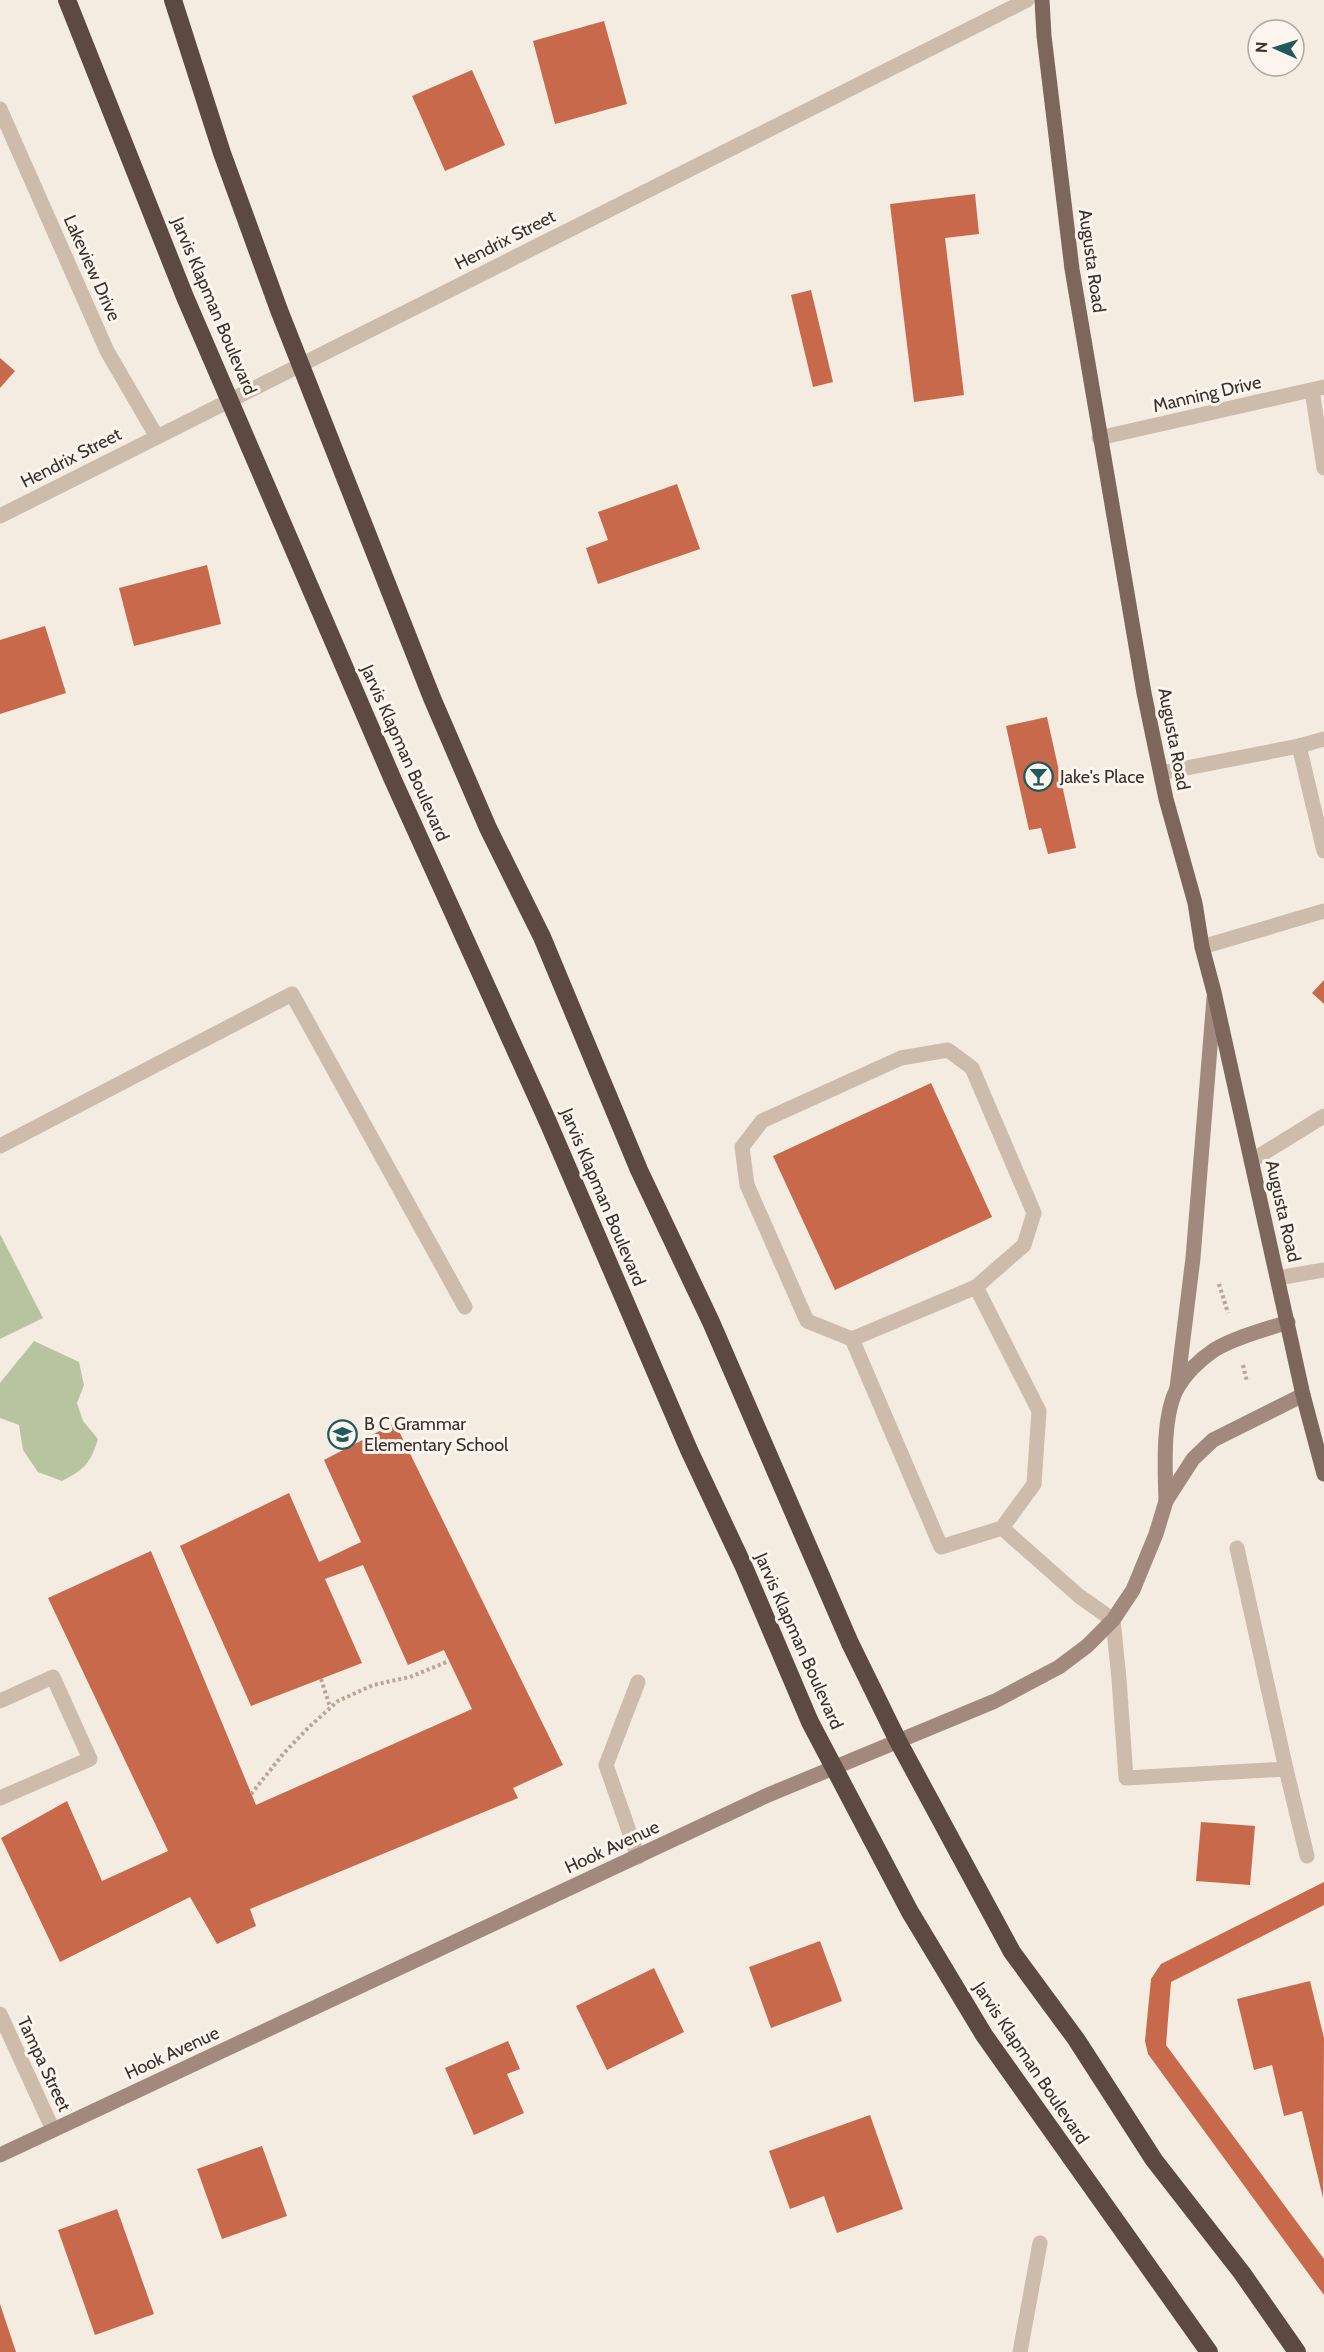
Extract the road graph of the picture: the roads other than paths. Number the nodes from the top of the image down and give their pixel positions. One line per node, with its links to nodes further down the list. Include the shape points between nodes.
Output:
1 (67, 0): 8 (highway, Jarvis Klapman Boulevard)
2 (172, 0): 6 (highway, via 222,153)
3 (1027, 0): 6 (street, Hendrix Street)
4 (1042, 0): 10 (main road, Augusta Road, via 1072,269)
5 (0, 109): 9 (street, Lakeview Drive, via 107,351)
6 (300, 365): 8 (street, Hendrix Street); 38 (highway, via 483,818 542,937 639,1170 711,1322 845,1632)
7 (1318, 388): 10 (street, Manning Drive); 11 (street)
8 (230, 400): 9 (street, Hendrix Street); 39 (highway, Jarvis Klapman Boulevard, via 393,780 548,1122 801,1703)
9 (157, 437): 12 (street, Hendrix Street)
10 (1099, 438): 15 (main road, Augusta Road)
11 (1324, 468)
12 (0, 516)
13 (1324, 739): 14 (street)
14 (1299, 746): 15 (street); 16 (street)
15 (1161, 773): 18 (main road, Augusta Road, via 1195,903)
16 (1324, 851)
17 (1324, 910): 18 (street)
18 (1202, 947): 19 (main road, Augusta Road)
19 (1214, 992): 22 (main road, Augusta Road); 29 (street, via 1193,1258)
20 (1324, 1116): 22 (street)
21 (0, 1146): 26 (street, via 292,994)
22 (1251, 1161): 24 (main road, Augusta Road)
23 (1324, 1270): 24 (street)
24 (1278, 1278): 27 (main road, Augusta Road)
25 (976, 1287): 28 (street); 28 (street, via 1024,1245 1034,1213 972,1068 948,1050 901,1058 762,1121 742,1147 747,1185 807,1322); 33 (street, via 1039,1411 1034,1484)
26 (465, 1307)
27 (1288, 1322): 29 (street, Hook Avenue, via 1214,1350 1193,1367); 30 (main road, Augusta Road)
28 (852, 1339): 33 (street, via 941,1547)
29 (1178, 1388): 32 (street, Hook Avenue, via 1164,1455)
30 (1303, 1395): 31 (main road, Augusta Road); 32 (street, Hook Avenue, via 1213,1440 1193,1459)
31 (1324, 1474)
32 (1166, 1501): 35 (street, Hook Avenue, via 1133,1590)
33 (1002, 1528): 35 (street, via 1079,1596)
34 (1237, 1548): 40 (street)
35 (1113, 1620): 38 (street, Hook Avenue, via 1059,1667 995,1701); 40 (street, via 1125,1778)
36 (638, 1682): 43 (street, via 606,1765)
37 (1, 1698): 41 (street, via 52,1677 90,1759)
38 (898, 1741): 39 (street, Hook Avenue); 50 (highway, via 1012,1952 1076,2039 1154,2160 1242,2273)
39 (834, 1768): 43 (street, Hook Avenue); 49 (highway, Jarvis Klapman Boulevard, via 910,1912 984,2036)
40 (1286, 1769): 42 (street)
41 (0, 1798)
42 (1307, 1856)
43 (638, 1857): 45 (street, Hook Avenue)
44 (0, 2014): 45 (street, Tampa Street)
45 (53, 2130): 46 (street, Hook Avenue)
46 (0, 2155)
47 (1040, 2243): 48 (street)
48 (1020, 2352)
49 (1209, 2352)
50 (1297, 2352)

